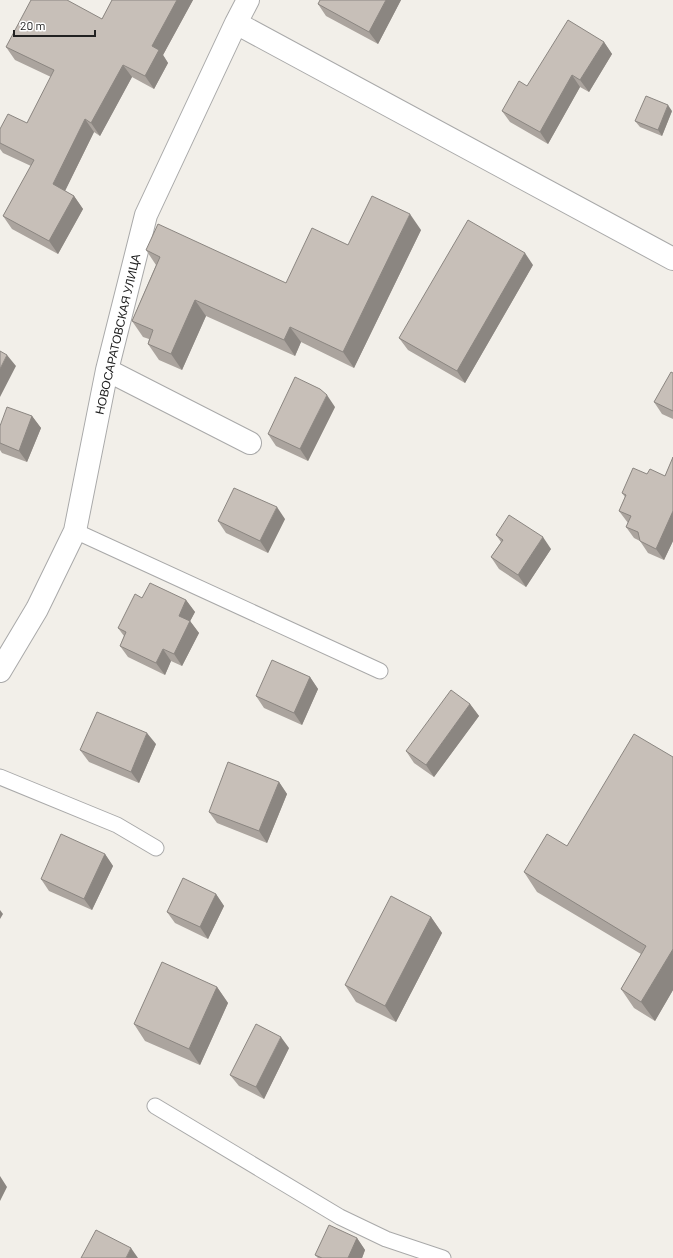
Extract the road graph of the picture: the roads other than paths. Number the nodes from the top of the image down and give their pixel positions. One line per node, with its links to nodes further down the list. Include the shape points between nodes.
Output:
1 (248, 0): 2 (street, НОВОСАРАТОВСКАЯ УЛИЦА)
2 (236, 23): 3 (street); 4 (street, НОВОСАРАТОВСКАЯ УЛИЦА, via 146,215)
3 (673, 259)
4 (107, 370): 5 (street); 6 (street, НОВОСАРАТОВСКАЯ УЛИЦА)
5 (250, 442)
6 (75, 530): 7 (street, НОВОСАРАТОВСКАЯ УЛИЦА, via 37,609); 8 (lane)
7 (0, 671)
8 (380, 671)
9 (0, 777): 10 (lane, via 117,825)
10 (156, 848)
11 (155, 1106): 12 (lane, via 340,1217 386,1239)
12 (443, 1258)

